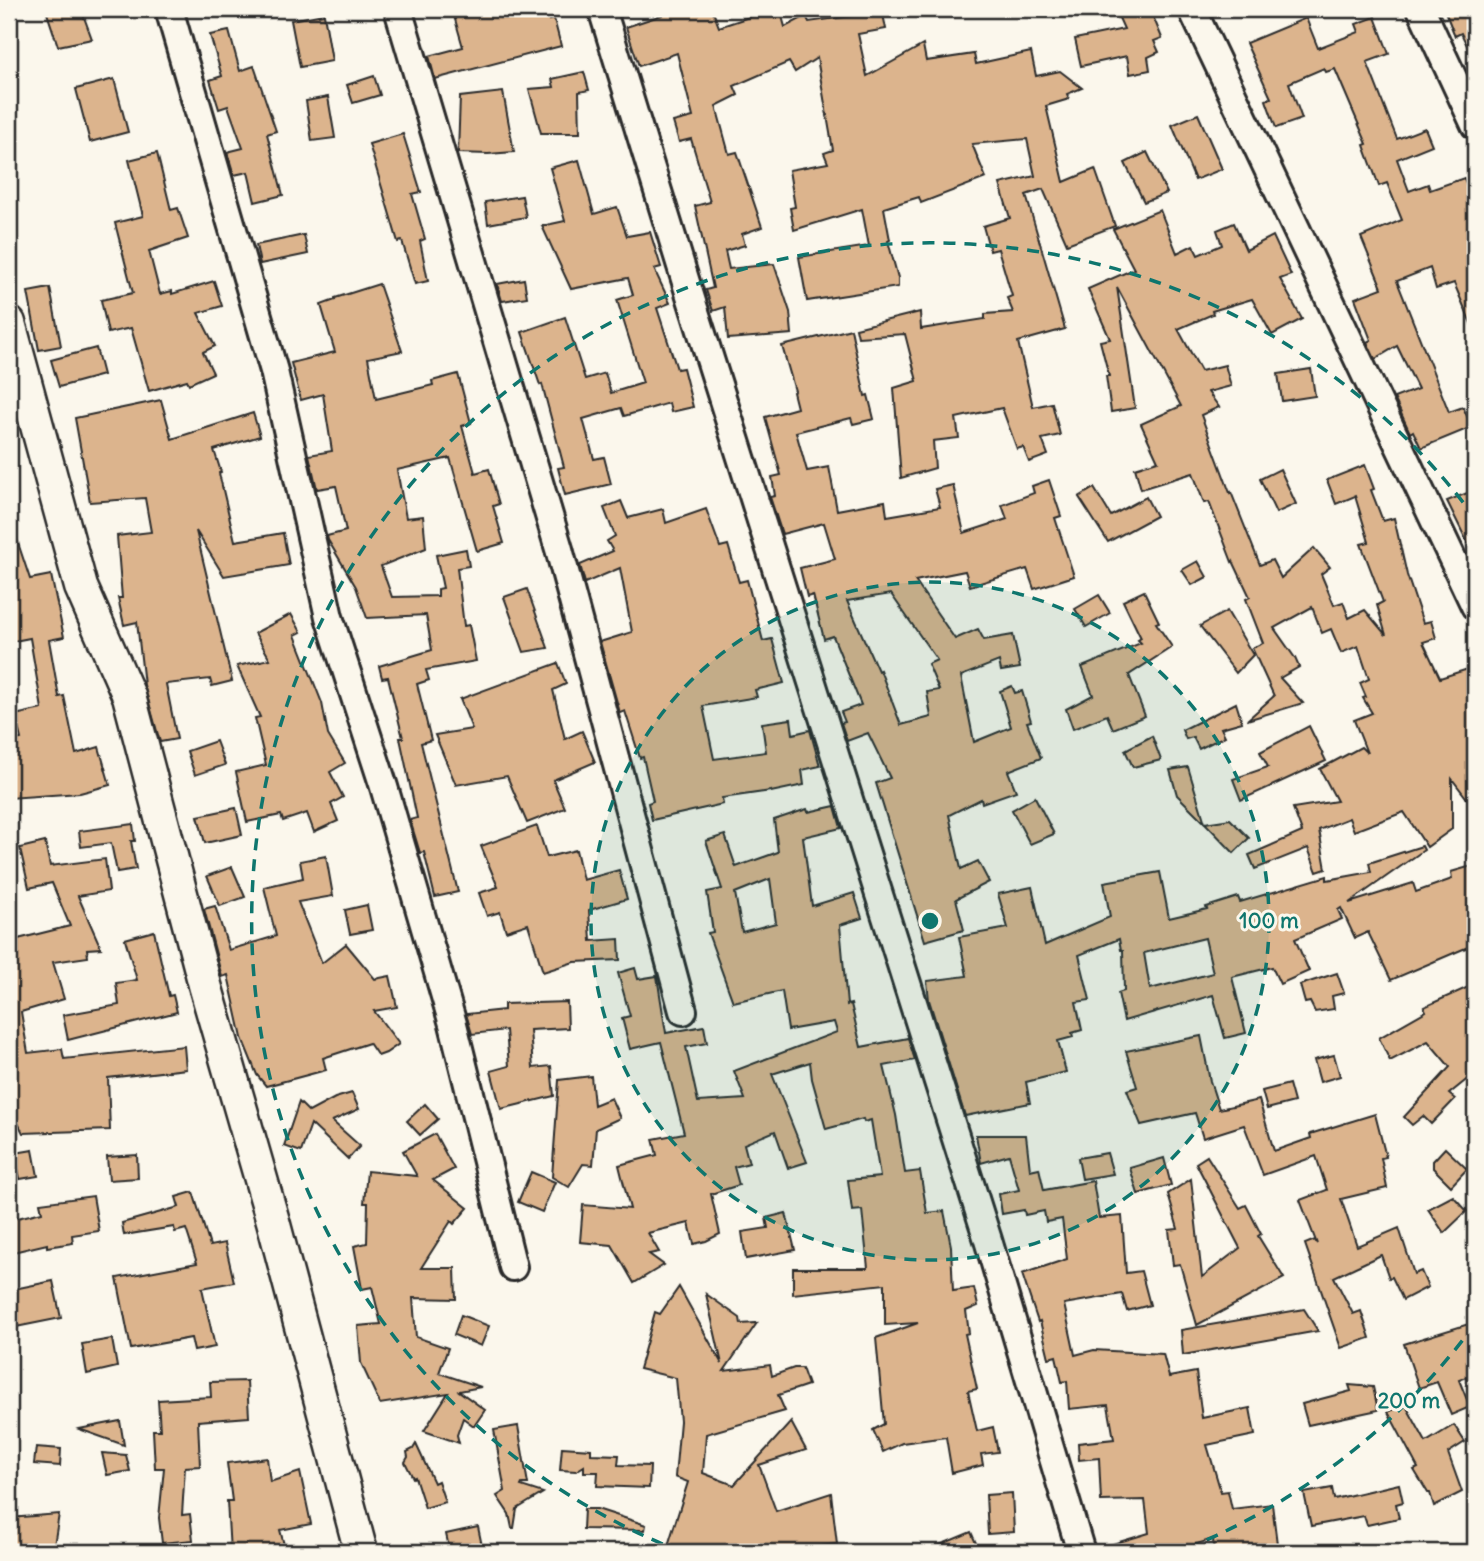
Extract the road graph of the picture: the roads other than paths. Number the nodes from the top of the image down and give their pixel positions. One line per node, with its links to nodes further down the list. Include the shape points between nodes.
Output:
1 (169, 9): 10 (street, via 274,371 330,618 453,1024)
2 (398, 9): 9 (street, via 559,549)
3 (603, 9): 12 (street)
4 (1192, 9): 8 (street)
5 (1421, 9): 6 (street)
6 (1475, 125)
7 (9, 323): 11 (street, via 82,587 129,696)
8 (1475, 606)
9 (683, 1011)
10 (513, 1267)
11 (361, 1552)
12 (1081, 1552)

